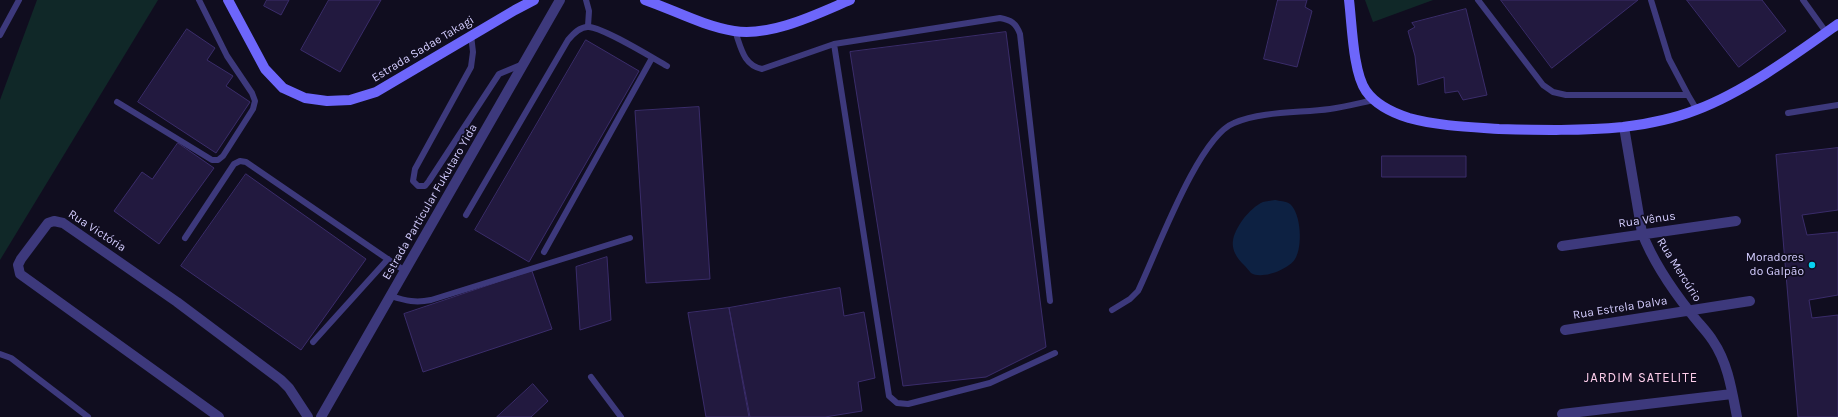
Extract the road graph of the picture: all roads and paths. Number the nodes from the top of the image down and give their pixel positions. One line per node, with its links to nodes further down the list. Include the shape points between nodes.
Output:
1 (19, 0): 17 (lane)
2 (199, 0): 25 (lane, via 226,56 255,101 253,109 223,156 218,160 212,160)
3 (228, 0): 18 (street, Estrada Sadae Takagi, via 265,69 283,88 305,98 327,101 350,100 376,92)
4 (534, 0): 18 (street, Estrada Sadae Takagi)
5 (560, 0): 21 (street, Estrada Particular Fukutaro Yida)
6 (586, 0): 14 (lane, via 589,11)
7 (644, 0): 15 (street, via 702,23)
8 (850, 0): 15 (street, via 779,27)
9 (1349, 0): 24 (street, via 1357,70 1361,84)
10 (1478, 0): 23 (lane, via 1543,85 1553,92 1566,95)
11 (1651, 0): 23 (lane, via 1669,59)
12 (1803, 0): 16 (lane)
13 (1838, 24): 16 (street)
14 (588, 26): 20 (lane, via 601,30); 30 (lane, via 575,32 568,40)
15 (735, 31): 19 (lane, via 747,62 762,69)
16 (1826, 32): 27 (street, via 1732,94)
17 (0, 35)
18 (471, 35): 21 (lane, via 471,67 415,169 413,181 418,186 425,186 429,181 499,74)
19 (834, 44): 40 (lane, via 1000,18 1009,20 1017,26 1020,34); 46 (lane, via 889,396 897,402 908,404 990,383)
20 (652, 58): 22 (lane); 36 (lane)
21 (524, 64): 38 (street, Estrada Particular Fukutaro Yida)
22 (667, 66)
23 (1688, 95): 27 (lane)
24 (1374, 100): 29 (street, via 1390,111 1409,118 1468,127 1575,130); 42 (lane, via 1332,109 1250,117 1232,123 1219,133 1194,169 1138,291)
25 (117, 102)
26 (1838, 105): 28 (lane)
27 (1697, 110): 29 (street)
28 (1788, 113)
29 (1624, 127): 32 (street, Rua Mercúrio)
30 (466, 215)
31 (1736, 221): 32 (street, Rua Vênus)
32 (1642, 233): 35 (street, Rua Vênus); 43 (street, Rua Mercúrio, via 1654,260)
33 (185, 238): 37 (lane, via 234,164 240,161 246,162)
34 (630, 238): 39 (lane, via 431,300 418,303)
35 (1562, 246)
36 (544, 252)
37 (388, 259): 38 (lane); 45 (lane)
38 (405, 271): 39 (street, Estrada Particular Fukutaro Yida)
39 (391, 296): 54 (street, Estrada Particular Fukutaro Yida)
40 (1050, 301)
41 (1750, 301): 43 (street, Rua Estrela Dalva)
42 (1112, 310)
43 (1689, 310): 44 (street, Rua Estrela Dalva); 49 (street, Rua Mercúrio, via 1713,340)
44 (1565, 330)
45 (313, 342)
46 (1054, 353)
47 (0, 354): 51 (lane, via 11,358)
48 (592, 377): 55 (lane)
49 (1732, 394): 50 (street); 56 (street, Rua Mercúrio)
50 (1562, 414)
51 (88, 417)
52 (219, 417): 53 (street, Rua Victória, via 20,274 18,265 21,259 48,223 63,222 189,311 281,380)
53 (308, 417)
54 (321, 417)
55 (621, 417)
56 (1737, 417)

